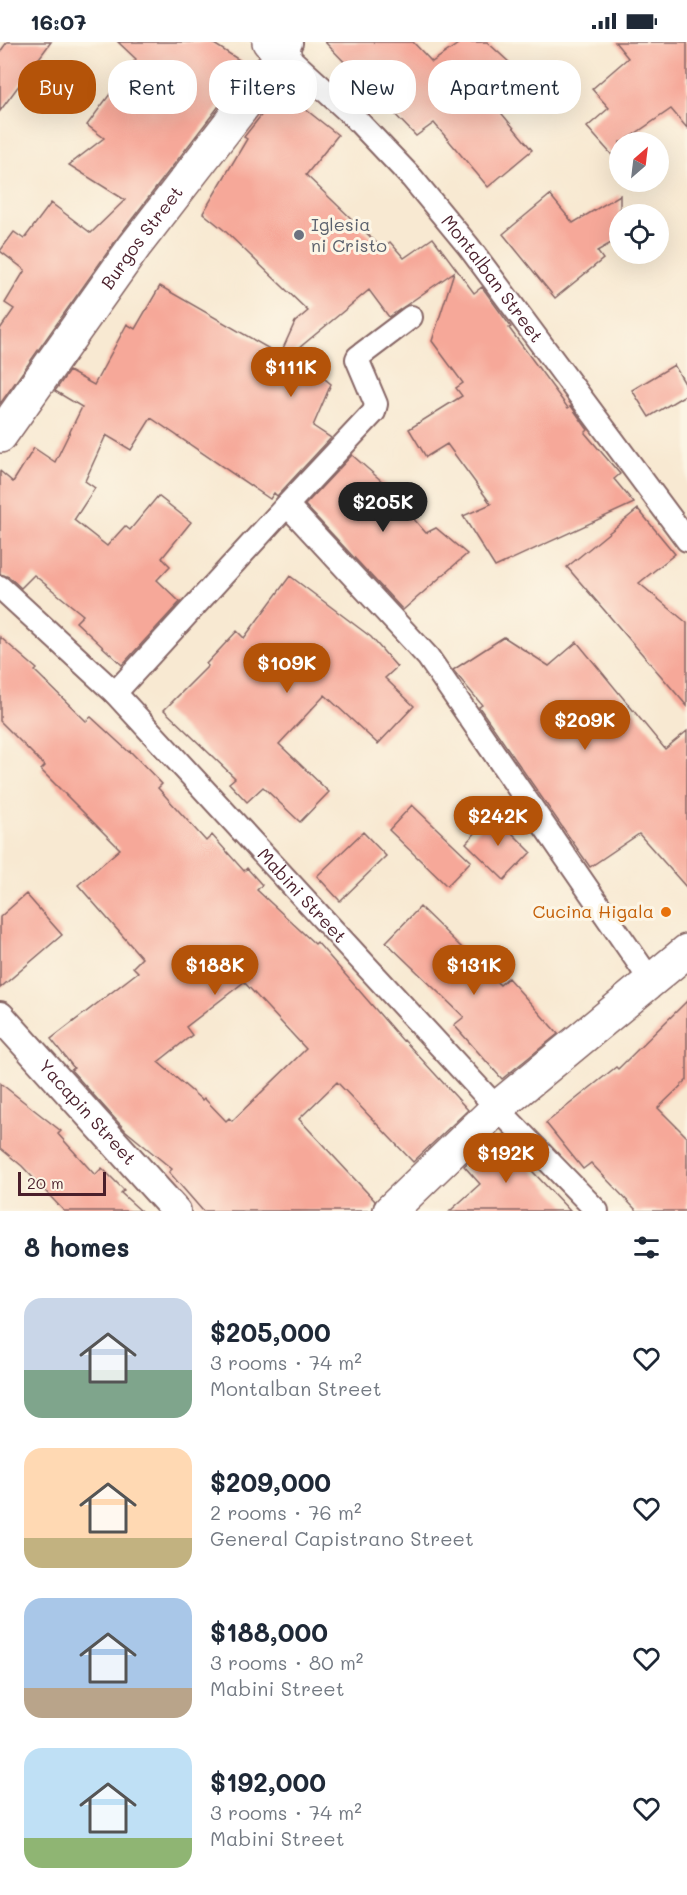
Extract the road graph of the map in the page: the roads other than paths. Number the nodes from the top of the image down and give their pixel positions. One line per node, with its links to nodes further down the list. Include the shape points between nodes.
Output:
1 (281, 46): 3 (main road, Burgos Street); 5 (street, Montalban Street, via 412,178 469,246)
2 (411, 317): 4 (street, via 357,359 376,404 375,412)
3 (0, 436)
4 (287, 505): 7 (street); 9 (street, via 428,657)
5 (687, 540)
6 (0, 587): 7 (street, Mabini Street)
7 (115, 693): 11 (street, Mabini Street)
8 (687, 951): 9 (main road)
9 (651, 981): 11 (main road)
10 (0, 1016): 12 (street, Yacapin Street)
11 (497, 1108): 13 (main road); 14 (street, Mabini Street)
12 (176, 1211)
13 (390, 1211)
14 (597, 1211)

